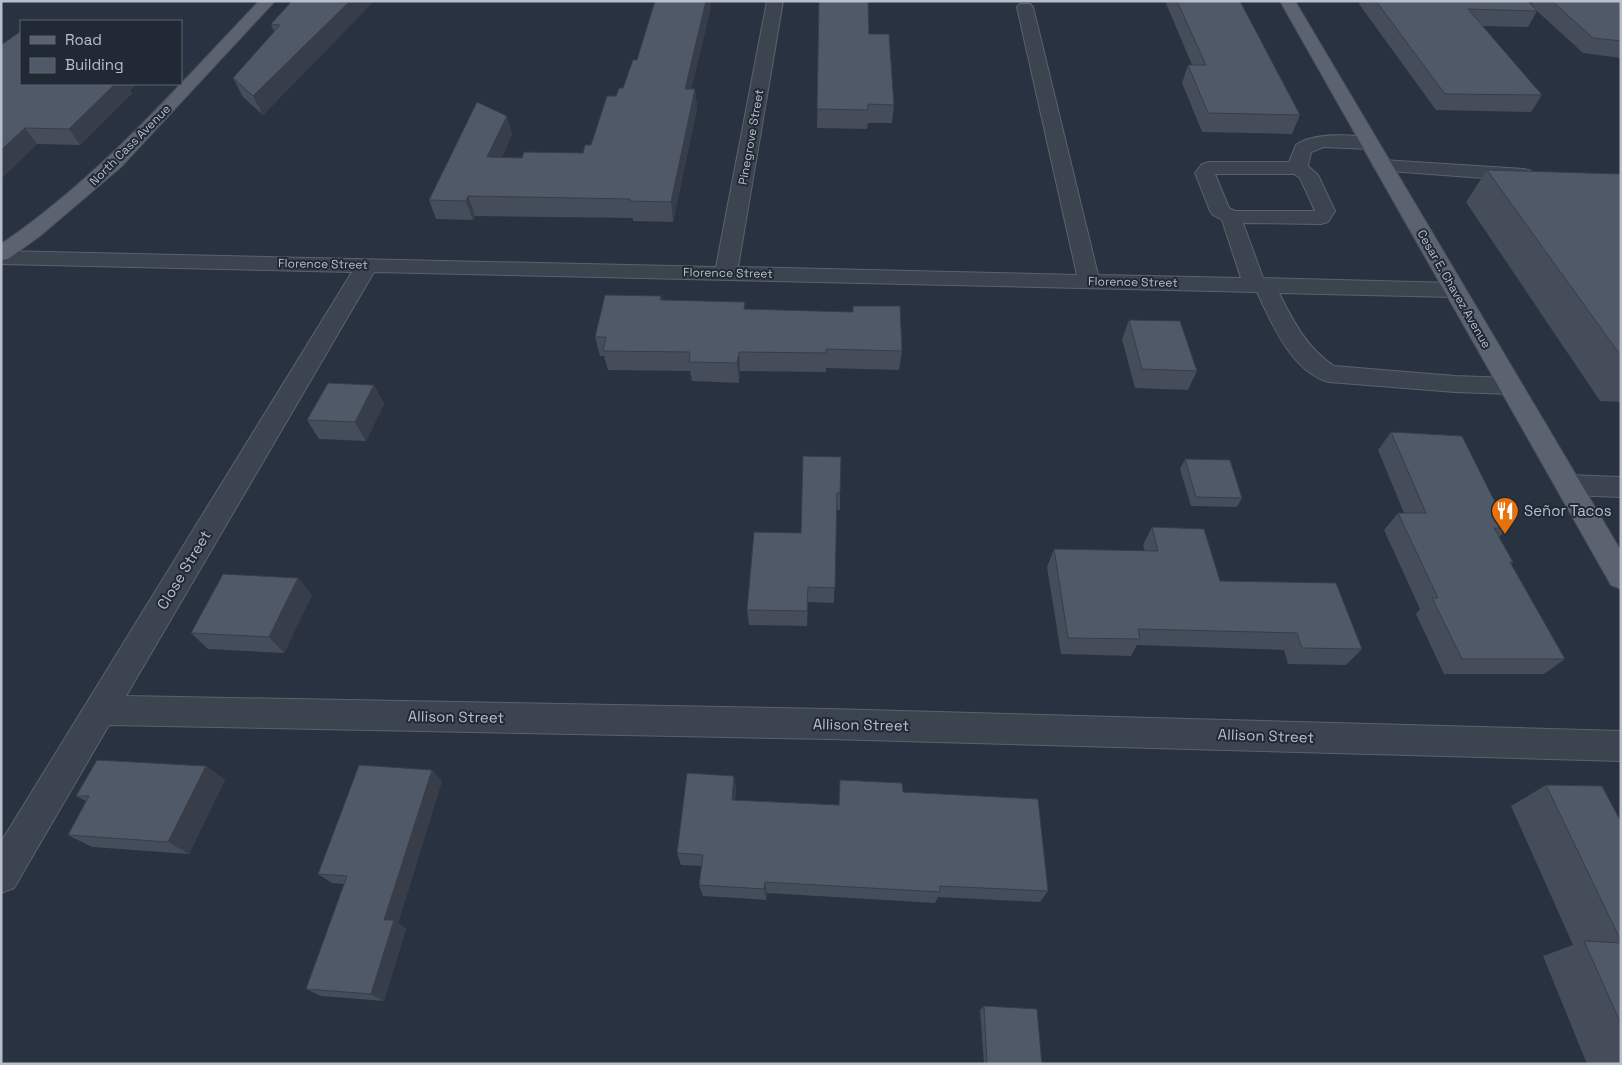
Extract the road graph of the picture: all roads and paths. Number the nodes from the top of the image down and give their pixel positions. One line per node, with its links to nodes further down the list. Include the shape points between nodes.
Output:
1 (268, 1): 10 (main road, North Cass Avenue, via 114,163)
2 (775, 1): 12 (street, Pinegrove Street)
3 (1287, 1): 5 (main road, Cesar E. Chavez Avenue)
4 (1026, 7): 13 (street)
5 (1369, 143): 6 (main road, Cesar E. Chavez Avenue); 7 (street, via 1310,143 1302,149)
6 (1383, 166): 8 (street); 15 (main road, Cesar E. Chavez Avenue)
7 (1298, 168): 9 (street, via 1209,168 1205,173 1220,211); 9 (street, via 1308,175 1325,211 1321,218)
8 (1544, 176)
9 (1231, 217): 14 (street)
10 (1, 256): 11 (street, Florence Street)
11 (367, 265): 12 (street, Florence Street); 20 (street, Close Street)
12 (726, 273): 13 (street, Florence Street)
13 (1089, 281): 14 (street, Florence Street)
14 (1259, 285): 15 (street, Florence Street); 16 (street, via 1285,328 1311,362 1329,374)
15 (1454, 290): 16 (main road, Cesar E. Chavez Avenue)
16 (1510, 386): 17 (main road, Cesar E. Chavez Avenue)
17 (1568, 485): 18 (street); 19 (main road, Cesar E. Chavez Avenue)
18 (1621, 487)
19 (1621, 577)
20 (100, 710): 21 (street, Allison Street, via 830,724); 22 (street, Close Street)
21 (1621, 746)
22 (1, 875)

